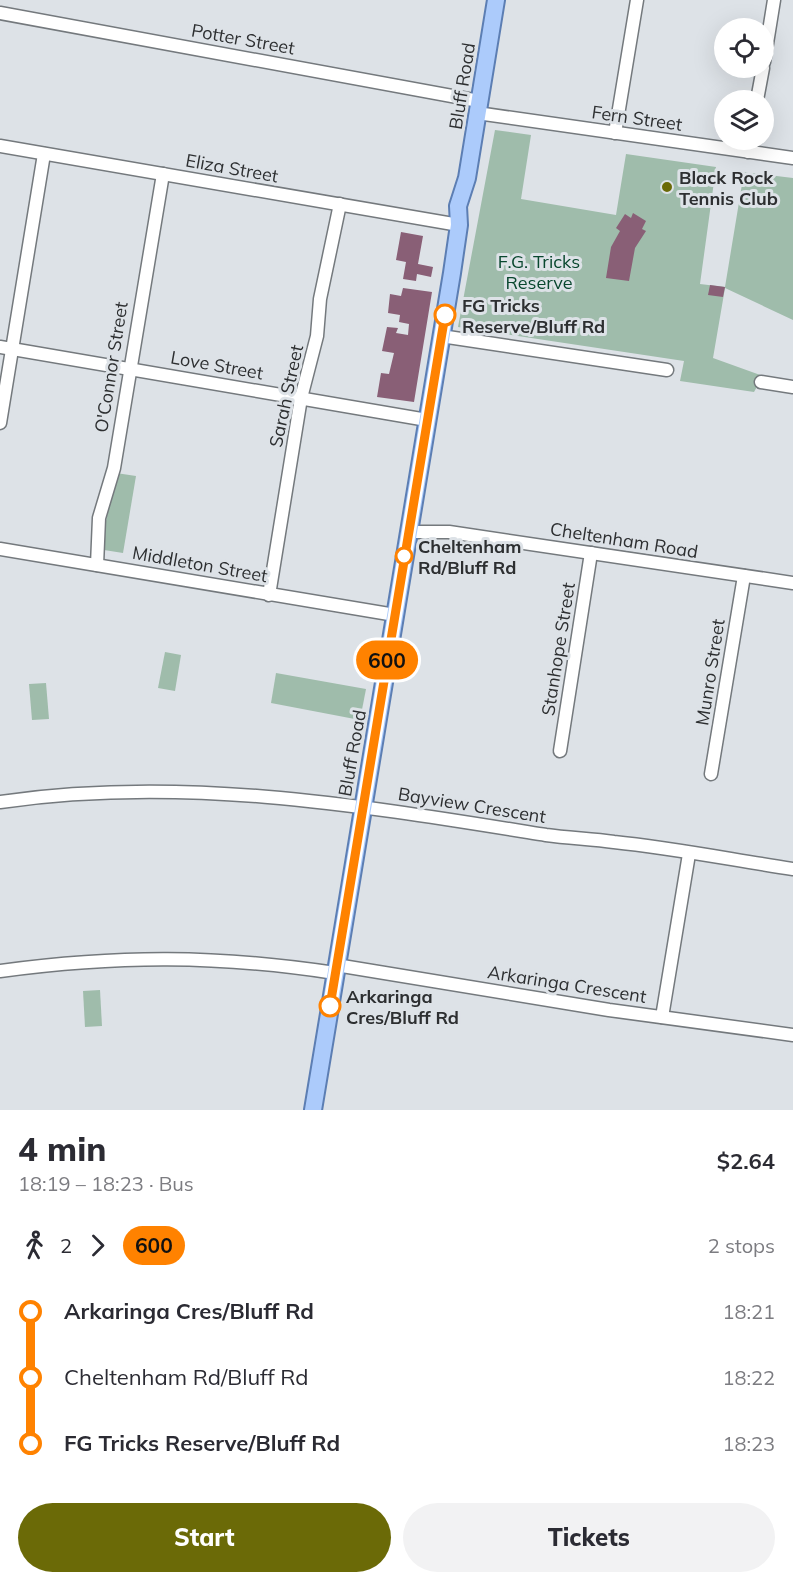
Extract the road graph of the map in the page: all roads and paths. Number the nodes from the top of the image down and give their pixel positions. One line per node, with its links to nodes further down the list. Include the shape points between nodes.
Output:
1 (496, 0): 6 (main road, Bluff Road)
2 (638, 0): 7 (street)
3 (774, 0): 5 (street)
4 (0, 13): 6 (street, Potter Street)
5 (771, 18)
6 (478, 107): 7 (street, Fern Street); 15 (main road, Bluff Road, via 467,178 469,192)
7 (615, 133): 8 (street, Fern Street)
8 (714, 143)
9 (0, 146): 11 (street, Eliza Street)
10 (764, 150): 12 (street, Fern Street)
11 (44, 154): 13 (street, Eliza Street); 17 (street)
12 (793, 158)
13 (163, 174): 14 (street, Eliza Street); 18 (street, O'Connor Street)
14 (340, 204): 15 (street, Eliza Street); 22 (street, Sarah Street, via 320,299 317,336)
15 (459, 225): 16 (main road, Bluff Road)
16 (441, 336): 19 (street); 23 (main road, Bluff Road)
17 (6, 348): 18 (street, Love Street); 24 (street)
18 (128, 369): 22 (street, Love Street); 28 (street, O'Connor Street, via 114,468 99,518)
19 (667, 370)
20 (761, 382): 21 (street)
21 (793, 387)
22 (301, 398): 23 (street, Love Street); 31 (street, Sarah Street)
23 (427, 420): 25 (main road, Bluff Road)
24 (0, 423)
25 (409, 526): 27 (street, Cheltenham Road); 32 (main road, Bluff Road)
26 (0, 549): 28 (street, Middleton Street)
27 (591, 553): 29 (street, Cheltenham Road); 33 (street, Stanhope Street)
28 (97, 565): 31 (street, Middleton Street)
29 (744, 576): 30 (street, Cheltenham Road); 34 (street, Munro Street)
30 (793, 583)
31 (269, 595): 32 (street, Middleton Street)
32 (395, 615): 36 (main road, Bluff Road)
33 (560, 751)
34 (711, 774)
35 (0, 802): 36 (street, Bayview Crescent, via 132,790 209,791)
36 (363, 807): 37 (street, Bayview Crescent); 39 (main road, Bluff Road)
37 (689, 854): 38 (street, Bayview Crescent); 41 (street)
38 (793, 870)
39 (336, 969): 40 (street, Arkaringa Crescent, via 157,957); 41 (street, Arkaringa Crescent); 43 (main road, Bluff Road)
40 (0, 971)
41 (662, 1017): 42 (street, Arkaringa Crescent)
42 (793, 1035)
43 (313, 1110)

